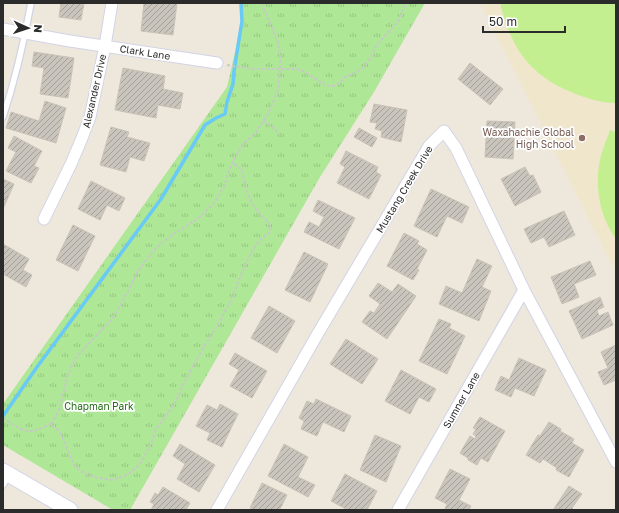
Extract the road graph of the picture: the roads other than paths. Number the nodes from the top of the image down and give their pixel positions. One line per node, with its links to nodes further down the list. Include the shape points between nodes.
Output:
1 (31, 3): 4 (lane)
2 (112, 3): 5 (street, Alexander Drive)
3 (3, 29): 4 (street, Clark Lane)
4 (26, 33): 5 (street, Clark Lane); 7 (lane)
5 (105, 46): 6 (street, Clark Lane); 8 (street, Alexander Drive, via 90,117 71,164)
6 (220, 64)
7 (3, 118)
8 (44, 219)
9 (524, 290): 10 (street, Mustang Creek Drive); 13 (street, Mustang Creek Drive, via 456,148 444,131 429,146); 14 (street, Sumner Lane)
10 (616, 462)
11 (5, 477): 12 (main road)
12 (70, 510)
13 (217, 510)
14 (398, 510)

